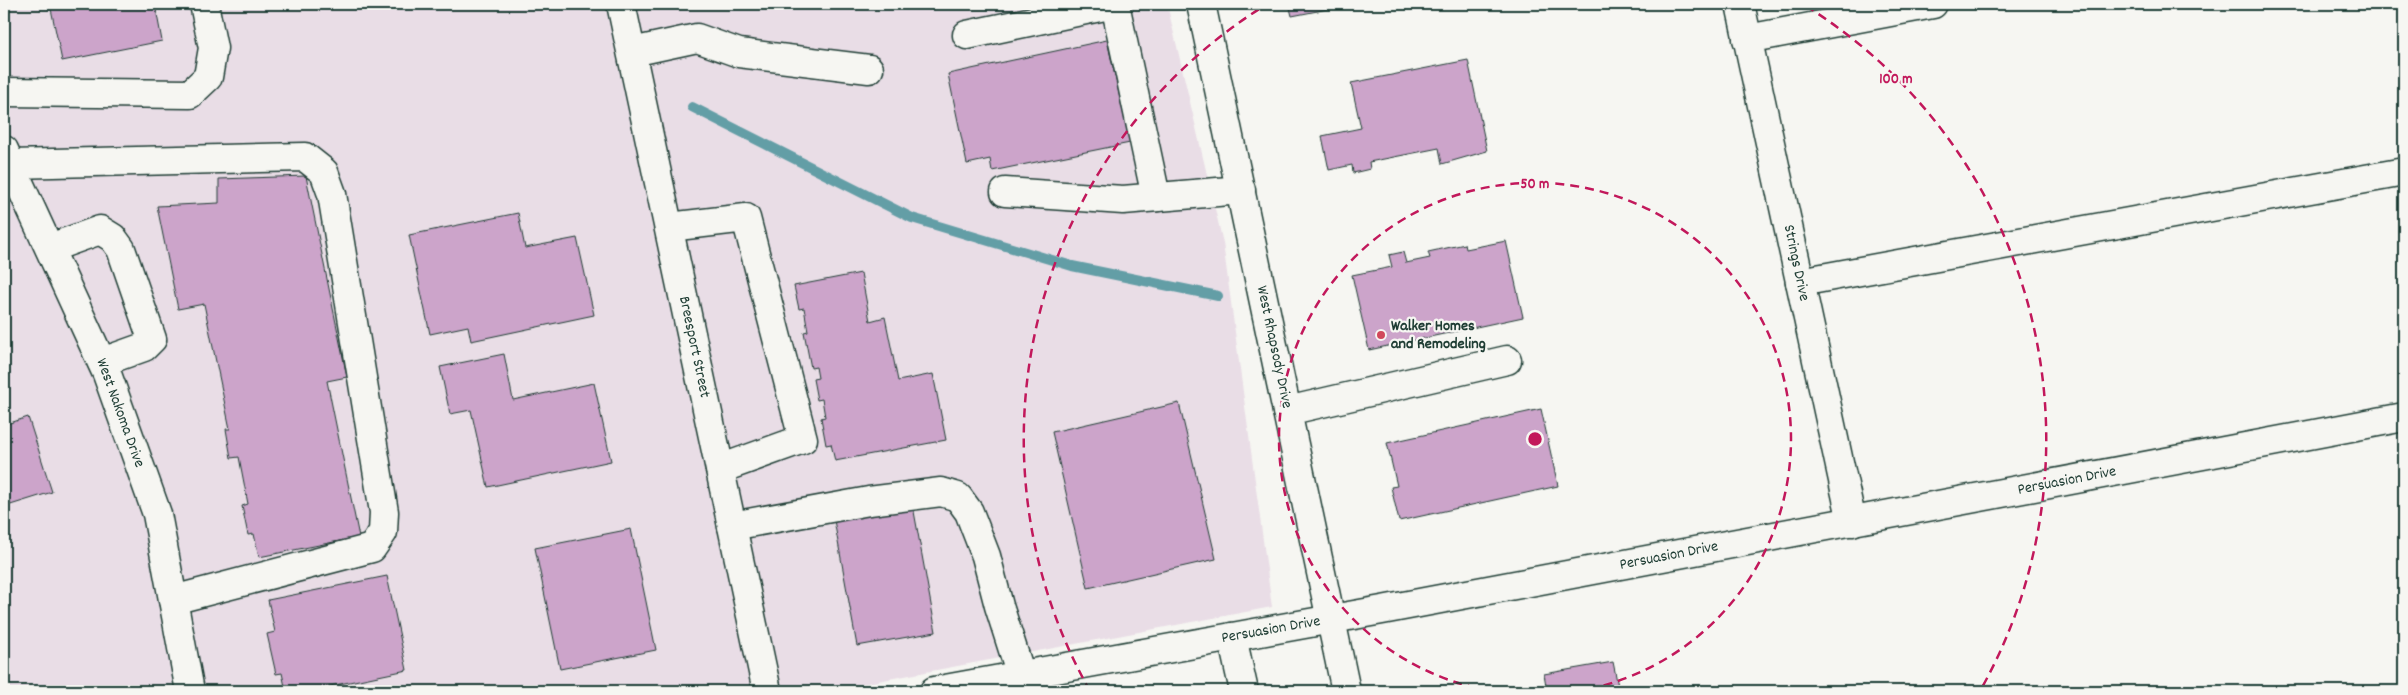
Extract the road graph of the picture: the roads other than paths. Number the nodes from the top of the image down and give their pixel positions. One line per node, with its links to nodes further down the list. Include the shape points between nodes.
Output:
1 (204, 4): 11 (street, via 213,48 208,76 190,94)
2 (621, 4): 9 (street, Breesport Street)
3 (1115, 4): 7 (street); 16 (street)
4 (1201, 4): 14 (street, West Rhapsody Drive)
5 (1740, 4): 8 (street, Strings Drive)
6 (1933, 4): 8 (street)
7 (967, 35)
8 (1748, 39): 19 (street, Strings Drive)
9 (632, 52): 10 (street, via 697,38 739,54); 17 (street, Breesport Street)
10 (869, 69)
11 (4, 92)
12 (7, 156): 18 (street, West Nakoma Drive); 27 (street, via 305,158 324,172 335,213 384,512 383,532 372,548)
13 (2404, 172): 19 (street)
14 (1241, 190): 16 (street); 22 (street, West Rhapsody Drive)
15 (1006, 192): 16 (street, via 1122,200)
16 (1156, 197)
17 (669, 226): 24 (street, Breesport Street); 24 (street, via 746,218 803,439)
18 (50, 248): 21 (street, West Nakoma Drive); 21 (street, via 100,230 113,238 121,249 152,339 144,348)
19 (1800, 282): 25 (street, Strings Drive)
20 (1507, 360): 22 (street)
21 (102, 362): 27 (street, West Nakoma Drive, via 157,514)
22 (1287, 411): 28 (street, West Rhapsody Drive)
23 (2404, 417): 25 (street, Persuasion Drive)
24 (720, 469): 26 (street, Breesport Street)
25 (1852, 522): 28 (street, Persuasion Drive)
26 (732, 526): 30 (street, via 868,501 932,493 941,492 958,498 969,512 986,556); 32 (street, Breesport Street)
27 (173, 600): 31 (street, West Nakoma Drive)
28 (1332, 619): 29 (street, Persuasion Drive); 35 (street, West Rhapsody Drive)
29 (1232, 637): 30 (street, Persuasion Drive); 34 (street)
30 (1021, 675): 33 (street, Persuasion Drive)
31 (190, 691)
32 (767, 691)
33 (934, 691)
34 (1244, 691)
35 (1346, 691)

